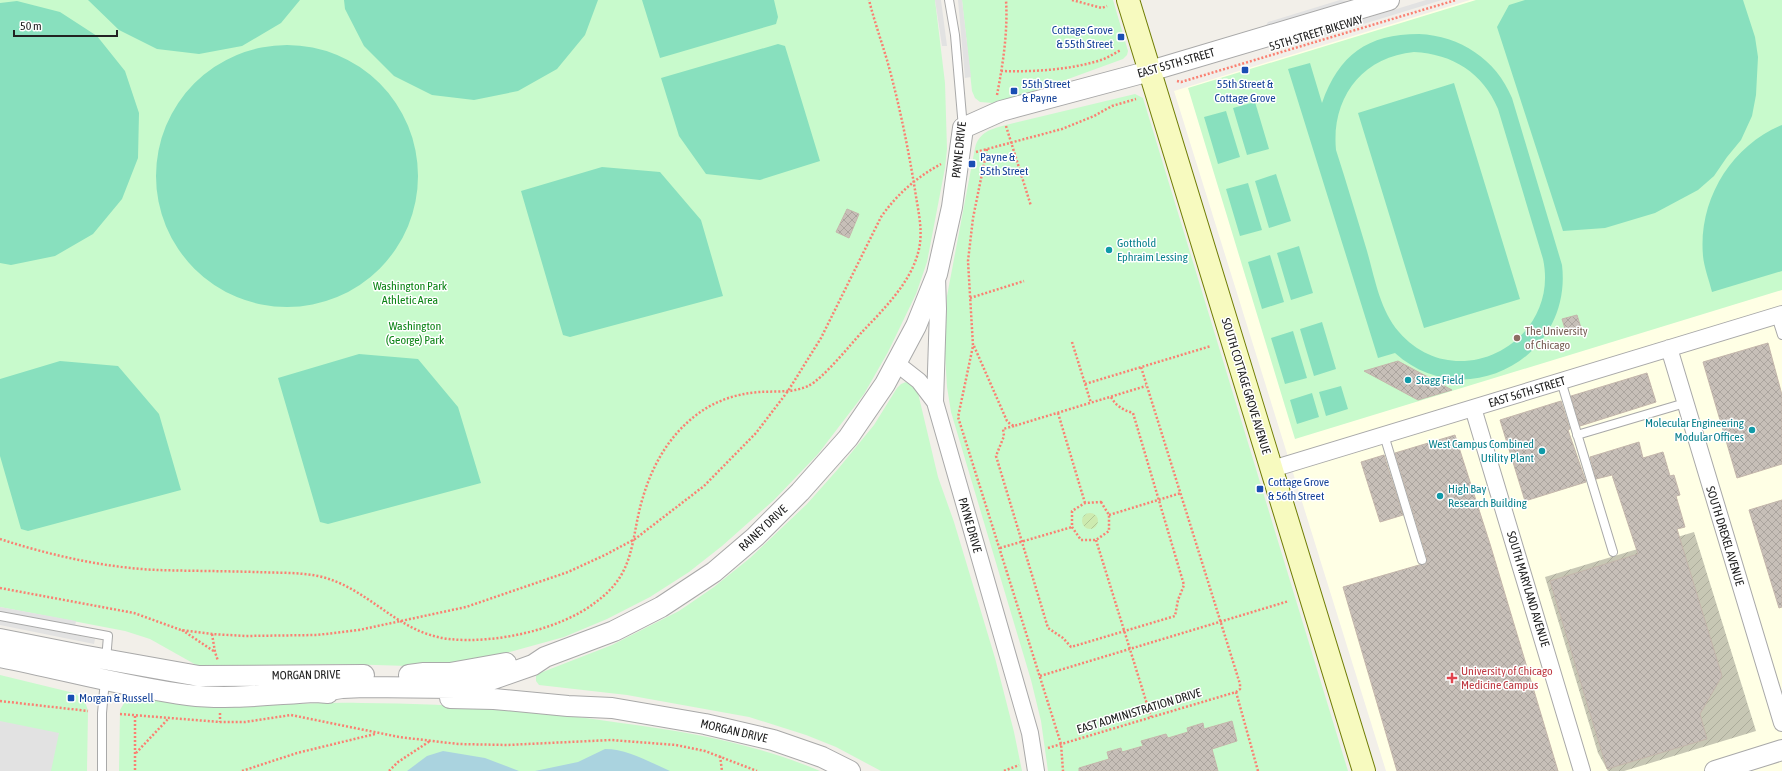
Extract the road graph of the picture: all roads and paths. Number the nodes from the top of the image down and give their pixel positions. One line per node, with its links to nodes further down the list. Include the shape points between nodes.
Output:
1 (869, 0): 21 (path, via 901,112)
2 (949, 0): 16 (lane, PAYNE DRIVE, via 955,35)
3 (1006, 0): 10 (path)
4 (1072, 0): 8 (path, via 1102,8)
5 (1128, 0): 11 (main road, SOUTH COTTAGE GROVE AVENUE)
6 (1389, 0): 11 (street, EAST 55TH STREET)
7 (1456, 0): 12 (path, 55TH STREET BIKEWAY)
8 (1107, 6)
9 (1120, 50): 10 (path, via 1098,61 1059,69)
10 (1001, 71): 14 (path)
11 (1150, 71): 16 (street, EAST 55TH STREET, via 1001,112); 48 (main road, SOUTH COTTAGE GROVE AVENUE)
12 (1181, 82)
13 (1136, 99): 17 (path, via 1112,106 1062,129)
14 (997, 101)
15 (1006, 125): 17 (path)
16 (963, 128): 23 (street, PAYNE DRIVE, via 952,207)
17 (1011, 143): 18 (path); 22 (path)
18 (987, 149): 19 (path); 25 (path, via 973,218 968,262)
19 (974, 153)
20 (946, 162): 21 (path)
21 (914, 181): 38 (path, via 881,216 821,338); 38 (path, via 922,232 912,270 899,290 819,377 810,385)
22 (1031, 206)
23 (937, 274): 27 (street, PAYNE DRIVE); 40 (street, PAYNE DRIVE)
24 (1024, 281): 25 (path)
25 (970, 298): 30 (path)
26 (1779, 315): 28 (lane); 32 (street, EAST 56TH STREET)
27 (916, 326): 33 (street, RAINEY DRIVE)
28 (1782, 335)
29 (1072, 342): 36 (path)
30 (973, 346): 45 (path, via 1007,420); 58 (path, via 958,417)
31 (1211, 346): 34 (path)
32 (1669, 348): 35 (street, EAST 56TH STREET); 42 (street, SOUTH DREXEL AVENUE)
33 (896, 363): 40 (street, via 919,380); 72 (street, RAINEY DRIVE, via 885,384 848,438 800,492 714,572 661,607 614,631)
34 (1141, 367): 36 (path); 37 (path)
35 (1561, 381): 43 (street, EAST 56TH STREET); 47 (lane)
36 (1085, 384): 41 (path)
37 (1146, 386): 39 (path); 49 (path)
38 (788, 391): 55 (path, via 756,433 704,486); 55 (path, via 739,394 706,408 681,428 655,465 642,498)
39 (1111, 397): 41 (path); 50 (path, via 1121,408 1133,414)
40 (935, 402): 103 (street, PAYNE DRIVE, via 1030,733)
41 (1091, 403): 44 (path)
42 (1685, 403): 47 (lane); 86 (street, SOUTH DREXEL AVENUE)
43 (1473, 408): 46 (street, EAST 56TH STREET); 107 (street, SOUTH MARYLAND AVENUE)
44 (1058, 413): 45 (path); 51 (path)
45 (1014, 426): 57 (path, via 1003,429 1004,436 996,456)
46 (1384, 435): 48 (street, EAST 56TH STREET); 60 (lane)
47 (1577, 435): 59 (lane)
48 (1272, 469): 106 (main road, SOUTH COTTAGE GROVE AVENUE)
49 (1180, 493): 50 (path); 65 (path)
50 (1159, 500): 52 (path); 67 (path, via 1184,585 1175,616)
51 (1085, 503): 52 (path, via 1101,502); 53 (path, via 1072,511)
52 (1109, 515): 56 (path, via 1109,531)
53 (1072, 527): 56 (path, via 1081,540); 57 (path)
54 (0, 539): 64 (path, via 116,567 317,576 354,590)
55 (635, 539): 64 (path, via 605,556 520,589 466,607); 64 (path, via 626,568 616,584 596,602 554,624 524,634 450,639 424,634)
56 (1096, 540): 67 (path)
57 (1022, 542): 58 (path); 67 (path, via 1048,628 1071,647)
58 (1000, 548): 75 (path)
59 (1613, 552)
60 (1422, 560)
61 (0, 588): 66 (path, via 134,613)
62 (1289, 601): 65 (path)
63 (0, 616): 73 (lane, via 108,636)
64 (399, 622): 68 (path, via 317,635)
65 (1221, 622): 70 (path); 78 (path, via 1240,684 1240,689)
66 (181, 630): 68 (path); 68 (path, via 215,652)
67 (1124, 631): 70 (path)
68 (212, 634)
69 (0, 639): 73 (street, MORGAN DRIVE)
70 (1130, 649): 75 (path); 84 (path)
71 (0, 657): 73 (street, MORGAN DRIVE)
72 (545, 657): 74 (street, RAINEY DRIVE, via 523,658 450,673); 76 (street, RAINEY DRIVE, via 533,665)
73 (105, 670): 74 (street, MORGAN DRIVE, via 199,676); 77 (street, MORGAN DRIVE, via 189,695 245,696); 95 (lane)
74 (409, 675): 76 (street, MORGAN DRIVE, via 423,680)
75 (1040, 676): 89 (path)
76 (479, 684): 77 (street, via 456,688 342,688); 80 (street, MORGAN DRIVE, via 576,695)
77 (316, 692): 80 (street, MORGAN DRIVE, via 494,699)
78 (1236, 692): 84 (path, EAST ADMINISTRATION DRIVE); 105 (path)
79 (0, 701): 81 (path)
80 (612, 708): 101 (street, MORGAN DRIVE, via 705,724 773,740 822,757)
81 (88, 711)
82 (120, 714): 83 (path)
83 (135, 716): 85 (path); 92 (path)
84 (1151, 717): 89 (path, EAST ADMINISTRATION DRIVE)
85 (169, 719): 87 (path, via 244,722 291,715); 92 (path)
86 (1782, 723)
87 (377, 733): 88 (path); 97 (path, via 297,753)
88 (430, 741): 93 (path, via 507,745 611,740 676,745); 98 (path)
89 (1061, 744): 90 (path, EAST ADMINISTRATION DRIVE); 104 (path)
90 (1048, 748)
91 (1782, 750): 108 (street)
92 (135, 753): 96 (path)
93 (720, 756): 99 (path); 100 (path)
94 (1019, 766): 102 (path)
95 (102, 771)
96 (135, 771)
97 (242, 771)
98 (389, 771)
99 (722, 771)
100 (757, 771)
101 (850, 771)
102 (1004, 771)
103 (1036, 771)
104 (1063, 771)
105 (1258, 771)
106 (1364, 771)
107 (1582, 771)
108 (1715, 771)

